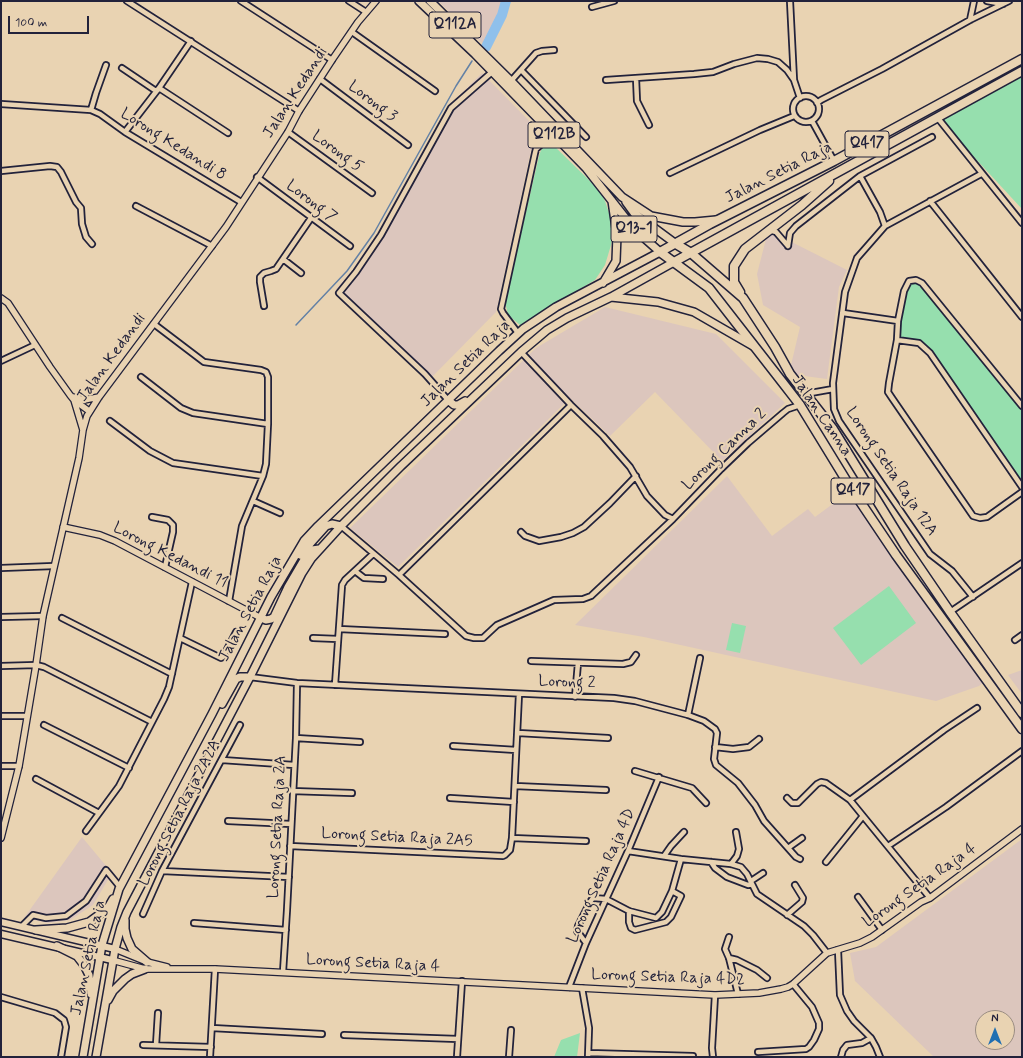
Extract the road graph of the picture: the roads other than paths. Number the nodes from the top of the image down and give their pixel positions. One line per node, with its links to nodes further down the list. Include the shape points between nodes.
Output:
1 (127, 1): 17 (street)
2 (241, 1): 20 (street)
3 (349, 1): 14 (street)
4 (376, 1): 14 (street, Jalan Kedandi)
5 (419, 1): 19 (main road, Q112B)
6 (430, 1): 19 (main road, Q112A)
7 (614, 1): 13 (street)
8 (790, 1): 30 (street)
9 (974, 1): 15 (street)
10 (987, 1): 12 (street)
11 (1009, 1): 12 (street)
12 (1003, 4): 15 (street)
13 (592, 7)
14 (366, 12): 16 (street, Jalan Kedandi)
15 (970, 20): 35 (street)
16 (352, 32): 20 (street, Jalan Kedandi); 33 (street)
17 (191, 41): 32 (street); 38 (street)
18 (554, 50): 24 (street, via 536,53)
19 (480, 54): 26 (main road, Q112B); 31 (main road, Q112A)
20 (332, 60): 28 (street, Jalan Kedandi)
21 (1022, 60): 50 (highway, Jalan Setia Raja / Q417)
22 (106, 65): 37 (street)
23 (122, 68): 32 (street)
24 (521, 70): 31 (street); 47 (street)
25 (1022, 71): 40 (highway, Jalan Setia Raja / Q417)
26 (492, 72): 46 (main road, Q112B); 99 (street, via 451,108 382,235 338,293 425,374)
27 (636, 78): 29 (street); 30 (street, via 713,72 757,58 778,62); 42 (street, via 637,101)
28 (320, 79): 38 (street, Jalan Kedandi); 49 (street, Lorong 3)
29 (606, 80)
30 (794, 80): 34 (street)
31 (511, 81): 58 (main road, Q112A)
32 (157, 89): 43 (street); 45 (street)
33 (435, 92)
34 (800, 98): 35 (street, via 813,98); 39 (street, via 794,103)
35 (817, 103): 41 (street, via 819,110)
36 (1, 104): 37 (street)
37 (91, 110): 43 (street, Lorong Kedandi 8)
38 (299, 111): 44 (street, Jalan Kedandi)
39 (794, 116): 41 (street, via 803,122); 53 (street)
40 (937, 117): 52 (highway, Jalan Setia Raja / Q417); 54 (street)
41 (812, 121): 50 (street)
42 (649, 125)
43 (125, 132): 60 (street, Lorong Kedandi 8)
44 (288, 132): 56 (street, Jalan Kedandi); 57 (street, Lorong 5)
45 (228, 133)
46 (553, 134): 59 (main road, Q112B, via 586,168); 86 (street, via 535,153 501,309)
47 (586, 137)
48 (932, 137): 55 (street)
49 (408, 145)
50 (834, 161): 64 (highway, Jalan Setia Raja / Q417)
51 (1, 170): 68 (street, via 56,167 81,208 82,224 86,237)
52 (840, 171): 67 (highway); 73 (highway, Jalan Setia Raja / Q417)
53 (670, 173)
54 (981, 174): 61 (street, Lorong Setia Raja 12A); 65 (street)
55 (860, 176): 66 (street); 67 (street, via 796,226 790,233 788,246 776,232)
56 (257, 177): 60 (street, Jalan Kedandi); 63 (street, Lorong 7)
57 (372, 193)
58 (622, 197): 64 (main road, via 657,218 683,222); 69 (main road, via 634,213)
59 (612, 201): 72 (main road, Jalan Canna / Q13-1, via 634,229); 77 (main road, via 617,235 616,261)
60 (241, 202): 70 (street, Jalan Kedandi)
61 (930, 202): 66 (street, Lorong Setia Raja 12A); 83 (street)
62 (136, 206): 70 (street)
63 (310, 218): 71 (street, Lorong 7); 74 (street)
64 (718, 219): 69 (highway, Jalan Setia Raja / Q417)
65 (1022, 223)
66 (885, 226): 82 (street, Lorong Setia Raja 12A, via 857,258 845,292)
67 (769, 230): 80 (highway, via 745,249 734,266 734,282)
68 (92, 244)
69 (676, 244): 72 (highway, Q417); 73 (highway, Q417)
70 (212, 246): 85 (street, Jalan Kedandi)
71 (350, 246)
72 (660, 252): 75 (highway, Jalan Canna / Q417); 77 (main road, Jalan Setia Raja)
73 (691, 253): 75 (highway, Q417); 80 (highway, Jalan Canna / Q417)
74 (283, 259): 76 (street); 81 (street, via 276,269 264,272 260,277)
75 (674, 262): 78 (main road, Jalan Setia Raja); 89 (highway, Jalan Canna / Q417, via 709,288)
76 (302, 273)
77 (603, 284): 86 (main road, Jalan Setia Raja, via 556,307)
78 (611, 297): 89 (main road, via 658,302 694,312); 90 (main road, Jalan Setia Raja, via 547,330)
79 (1, 298): 88 (street, via 8,303)
80 (743, 298): 95 (highway, Jalan Canna / Q417)
81 (264, 306)
82 (842, 313): 84 (street); 94 (street, Lorong Setia Raja 12A)
83 (1022, 318)
84 (898, 322): 87 (street); 102 (street, via 905,287 909,281 919,281)
85 (154, 324): 97 (street, Jalan Kedandi); 105 (street, via 204,362 266,372)
86 (518, 333): 99 (main road, Jalan Setia Raja)
87 (897, 340): 109 (street, via 919,343 930,353); 110 (street, via 888,392 973,516 987,517)
88 (35, 345): 91 (street); 96 (street)
89 (755, 347): 101 (highway, Jalan Canna / Q417)
90 (522, 352): 93 (main road, Jalan Setia Raja); 100 (street)
91 (1, 361)
92 (140, 377): 105 (street, via 181,408 193,413)
93 (483, 388): 99 (main road, via 458,405); 118 (main road, Jalan Setia Raja)
94 (833, 389): 95 (street); 131 (street, Lorong Setia Raja 12A, via 834,409 844,427 930,554 952,571)
95 (805, 394): 133 (highway, Jalan Canna / Q417, via 833,429 905,546)
96 (70, 395): 97 (street, via 84,400); 98 (street)
97 (99, 397): 103 (street, Jalan Kedandi)
98 (74, 400): 103 (street); 106 (street)
99 (448, 400): 130 (main road, Jalan Setia Raja, via 304,541)
100 (571, 405): 108 (street, via 603,436); 127 (street)
101 (800, 405): 115 (street, Lorong Canna 2, via 783,412 748,443); 167 (highway, Jalan Canna / Q417, via 896,555)
102 (1022, 406)
103 (89, 411): 106 (street, Jalan Kedandi)
104 (110, 421): 107 (street, via 150,451 173,463)
105 (268, 424): 107 (street)
106 (83, 430): 117 (street, Jalan Kedandi, via 80,458)
107 (263, 476): 111 (street)
108 (636, 476): 113 (street, via 647,496); 119 (street, via 610,503 574,533 561,538 539,540 525,536)
109 (1022, 487)
110 (1022, 492)
111 (253, 501): 112 (street); 132 (street, via 242,526)
112 (280, 512)
113 (665, 515): 115 (street); 116 (street)
114 (152, 517): 124 (street, via 168,520 173,525)
115 (673, 519): 116 (street, Lorong Canna 2)
116 (668, 524): 127 (street, Lorong Canna 2, via 591,596 583,599 554,600 497,626 483,638 466,636)
117 (63, 526): 123 (street, Jalan Kedandi); 124 (street, Lorong Kedandi 11, via 115,541)
118 (341, 526): 120 (main road, Jalan Setia Raja); 121 (street, Lorong Canna 2); 130 (main road, via 326,526 303,551 280,591)
119 (522, 532)
120 (319, 549): 137 (main road, via 312,550 305,558 274,617 271,620); 153 (main road, Jalan Setia Raja, via 302,573)
121 (373, 554): 126 (street); 127 (street, Lorong Canna 2)
122 (1022, 563): 131 (street)
123 (54, 566): 125 (street); 134 (street, Jalan Kedandi)
124 (165, 567): 129 (street, Lorong Kedandi 11)
125 (1, 568)
126 (355, 571): 128 (street, via 364,578); 138 (street, via 342,585)
127 (399, 575)
128 (383, 579)
129 (192, 582): 132 (street, Lorong Kedandi 11); 142 (street)
130 (271, 597): 137 (main road, Jalan Setia Raja)
131 (973, 597): 133 (street)
132 (229, 600): 137 (street, Lorong Kedandi 11)
133 (950, 612): 159 (highway, Jalan Canna / Q417)
134 (43, 616): 135 (street); 151 (street, Jalan Kedandi)
135 (1, 617)
136 (62, 618): 152 (street)
137 (261, 618): 160 (main road, Jalan Setia Raja)
138 (339, 629): 140 (street); 144 (street)
139 (236, 632): 142 (street, via 221,658)
140 (445, 634)
141 (1022, 635): 145 (street)
142 (180, 638): 152 (street)
143 (313, 638): 144 (street)
144 (338, 639): 155 (street)
145 (1015, 640)
146 (636, 655): 149 (street, via 631,662 623,664)
147 (700, 658): 163 (street)
148 (531, 661): 149 (street)
149 (578, 663): 157 (street)
150 (1, 666): 151 (street)
151 (36, 666): 162 (street, Jalan Kedandi); 164 (street, via 44,667)
152 (172, 674): 164 (street, via 164,700)
153 (250, 677): 154 (street, Lorong 2); 160 (main road, via 240,677 236,680 220,708); 227 (main road, Jalan Setia Raja)
154 (297, 683): 155 (street, Lorong 2); 169 (street, Lorong Setia Raja 2A)
155 (335, 685): 156 (street, Lorong 2)
156 (519, 694): 157 (street, Lorong 2); 168 (street)
157 (575, 697): 163 (street, Lorong 2, via 625,699)
158 (977, 708): 191 (street)
159 (1022, 713)
160 (212, 714): 221 (main road, Jalan Setia Raja)
161 (1, 716): 162 (street)
162 (27, 716): 180 (street, Jalan Kedandi)
163 (688, 716): 174 (street, Lorong 2, via 704,721 715,729)
164 (152, 722): 181 (street)
165 (44, 725): 181 (street)
166 (240, 725): 177 (street, Lorong Setia Raja 2A2A)
167 (1022, 729)
168 (518, 733): 170 (street); 175 (street)
169 (296, 738): 172 (street); 178 (street, Lorong Setia Raja 2A)
170 (608, 738)
171 (759, 739): 174 (street, via 748,747)
172 (360, 742)
173 (453, 746): 175 (street)
174 (715, 747): 208 (street, Lorong 2, via 716,765 738,784 764,821)
175 (516, 750): 185 (street)
176 (1022, 751): 207 (street)
177 (222, 760): 178 (street); 216 (street, Lorong Setia Raja 2A2A)
178 (294, 764): 187 (street, Lorong Setia Raja 2A)
179 (1, 766): 180 (street)
180 (19, 766): 202 (street, Jalan Kedandi)
181 (130, 768): 194 (street)
182 (635, 771): 183 (street)
183 (658, 777): 193 (street, via 694,789); 209 (street, Lorong Setia Raja 4D)
184 (36, 779): 194 (street)
185 (515, 786): 186 (street); 192 (street)
186 (606, 790)
187 (292, 791): 188 (street); 197 (street, Lorong Setia Raja 2A)
188 (352, 793)
189 (450, 798): 192 (street)
190 (788, 798): 191 (street, via 792,803 798,802 821,782)
191 (850, 800): 195 (street)
192 (514, 802): 203 (street)
193 (706, 802)
194 (99, 813): 199 (street)
195 (863, 816): 207 (street); 214 (street)
196 (228, 821): 197 (street)
197 (291, 824): 206 (street, Lorong Setia Raja 2A)
198 (1022, 829): 224 (street, Lorong Setia Raja 4)
199 (86, 831)
200 (684, 832): 210 (street)
201 (736, 832): 215 (street, via 739,850)
202 (1, 838)
203 (512, 838): 205 (street); 206 (street, Lorong Setia Raja 2A5, via 510,850 503,856)
204 (802, 838): 208 (street)
205 (586, 841)
206 (290, 846): 218 (street, Lorong Setia Raja 2A)
207 (888, 846): 224 (street)
208 (788, 848): 212 (street, Lorong 2)
209 (628, 851): 210 (street); 225 (street, Lorong Setia Raja 4D)
210 (664, 856): 211 (street)
211 (681, 859): 213 (street); 222 (street)
212 (800, 859)
213 (711, 862): 215 (street); 219 (street, via 727,877 748,885)
214 (826, 862)
215 (731, 864): 219 (street, via 741,867)
216 (162, 871): 218 (street); 228 (street, Lorong Setia Raja 2A2A)
217 (763, 873): 219 (street)
218 (289, 877): 235 (street, Lorong Setia Raja 2A)
219 (752, 883): 229 (street, via 757,894)
220 (795, 885): 229 (street, via 803,898 802,902)
221 (119, 888): 232 (street, via 106,870 86,901 66,916 46,918 33,915); 234 (main road, via 109,906 89,922 68,928); 241 (main road, Jalan Setia Raja)
222 (672, 891): 226 (street, via 662,912 656,918); 226 (street, via 681,896 671,918 666,922 635,930 629,922)
223 (858, 897): 236 (street)
224 (930, 898): 236 (street, Lorong Setia Raja 4)
225 (606, 899): 226 (street); 240 (street, Lorong Setia Raja 4D); 240 (street, via 593,898 578,926 577,931)
226 (629, 911)
227 (127, 912): 243 (main road, Jalan Setia Raja, via 120,927); 249 (main road, via 127,938 132,949)
228 (143, 914)
229 (787, 914): 245 (street, via 804,926)
230 (1, 922): 232 (main road)
231 (194, 924): 235 (street)
232 (22, 926): 234 (main road)
233 (1, 929): 239 (main road)
234 (36, 930): 241 (main road)
235 (286, 930): 251 (street, Lorong Setia Raja 2A)
236 (882, 930): 244 (street, Lorong Setia Raja 4, via 860,943)
237 (1, 934): 239 (main road)
238 (729, 937): 247 (street, via 726,949)
239 (22, 938): 242 (main road)
240 (586, 943): 255 (street, Lorong Setia Raja 4D)
241 (102, 945): 243 (main road); 246 (main road, Jalan Setia Raja)
242 (57, 946): 246 (main road); 260 (main road, via 76,956 84,965 89,975)
243 (115, 949): 248 (main road, Jalan Setia Raja); 249 (street, Lorong Setia Raja 4)
244 (838, 950): 245 (street, Lorong Setia Raja 4); 267 (street, via 840,995 854,1021)
245 (827, 953): 254 (street, Lorong Setia Raja 4D2)
246 (100, 957): 248 (main road); 260 (main road, Jalan Setia Raja)
247 (729, 958): 252 (street, via 758,970); 257 (street)
248 (112, 960): 249 (street, Lorong Setia Raja 4); 261 (main road, Jalan Setia Raja)
249 (146, 966): 250 (street, Lorong Setia Raja 4); 261 (main road, via 118,985)
250 (215, 969): 251 (street, Lorong Setia Raja 4); 263 (street)
251 (283, 972): 253 (street, Lorong Setia Raja 4)
252 (767, 978)
253 (462, 981): 255 (street, Lorong Setia Raja 4); 268 (street)
254 (793, 984): 257 (street, Lorong Setia Raja 4D2, via 781,989); 272 (street, via 812,1008 819,1029 810,1047)
255 (569, 987): 256 (street, Lorong Setia Raja 4D2)
256 (582, 988): 258 (street, Lorong Setia Raja 4D2); 274 (street, via 589,1028)
257 (738, 994): 258 (street, Lorong Setia Raja 4D2)
258 (715, 995): 283 (street)
259 (1, 998): 277 (street, via 55,1013 64,1020 66,1028)
260 (92, 1007): 278 (main road, Jalan Setia Raja)
261 (105, 1009): 279 (main road, Jalan Setia Raja)
262 (158, 1014): 270 (street)
263 (212, 1028): 265 (street); 271 (street)
264 (510, 1030): 282 (street)
265 (322, 1034)
266 (344, 1035): 268 (street)
267 (871, 1038): 276 (street); 285 (street, via 862,1043 847,1045 843,1048)
268 (458, 1039): 281 (street)
269 (143, 1045): 270 (street)
270 (156, 1045): 271 (street)
271 (211, 1047): 280 (street)
272 (780, 1051): 273 (street); 284 (street)
273 (758, 1052)
274 (588, 1055): 275 (street)
275 (693, 1056)
276 (881, 1056)
277 (61, 1057)
278 (83, 1057)
279 (96, 1057)
280 (210, 1057)
281 (457, 1057)
282 (509, 1057)
283 (713, 1057)
284 (781, 1057)
285 (842, 1057)

